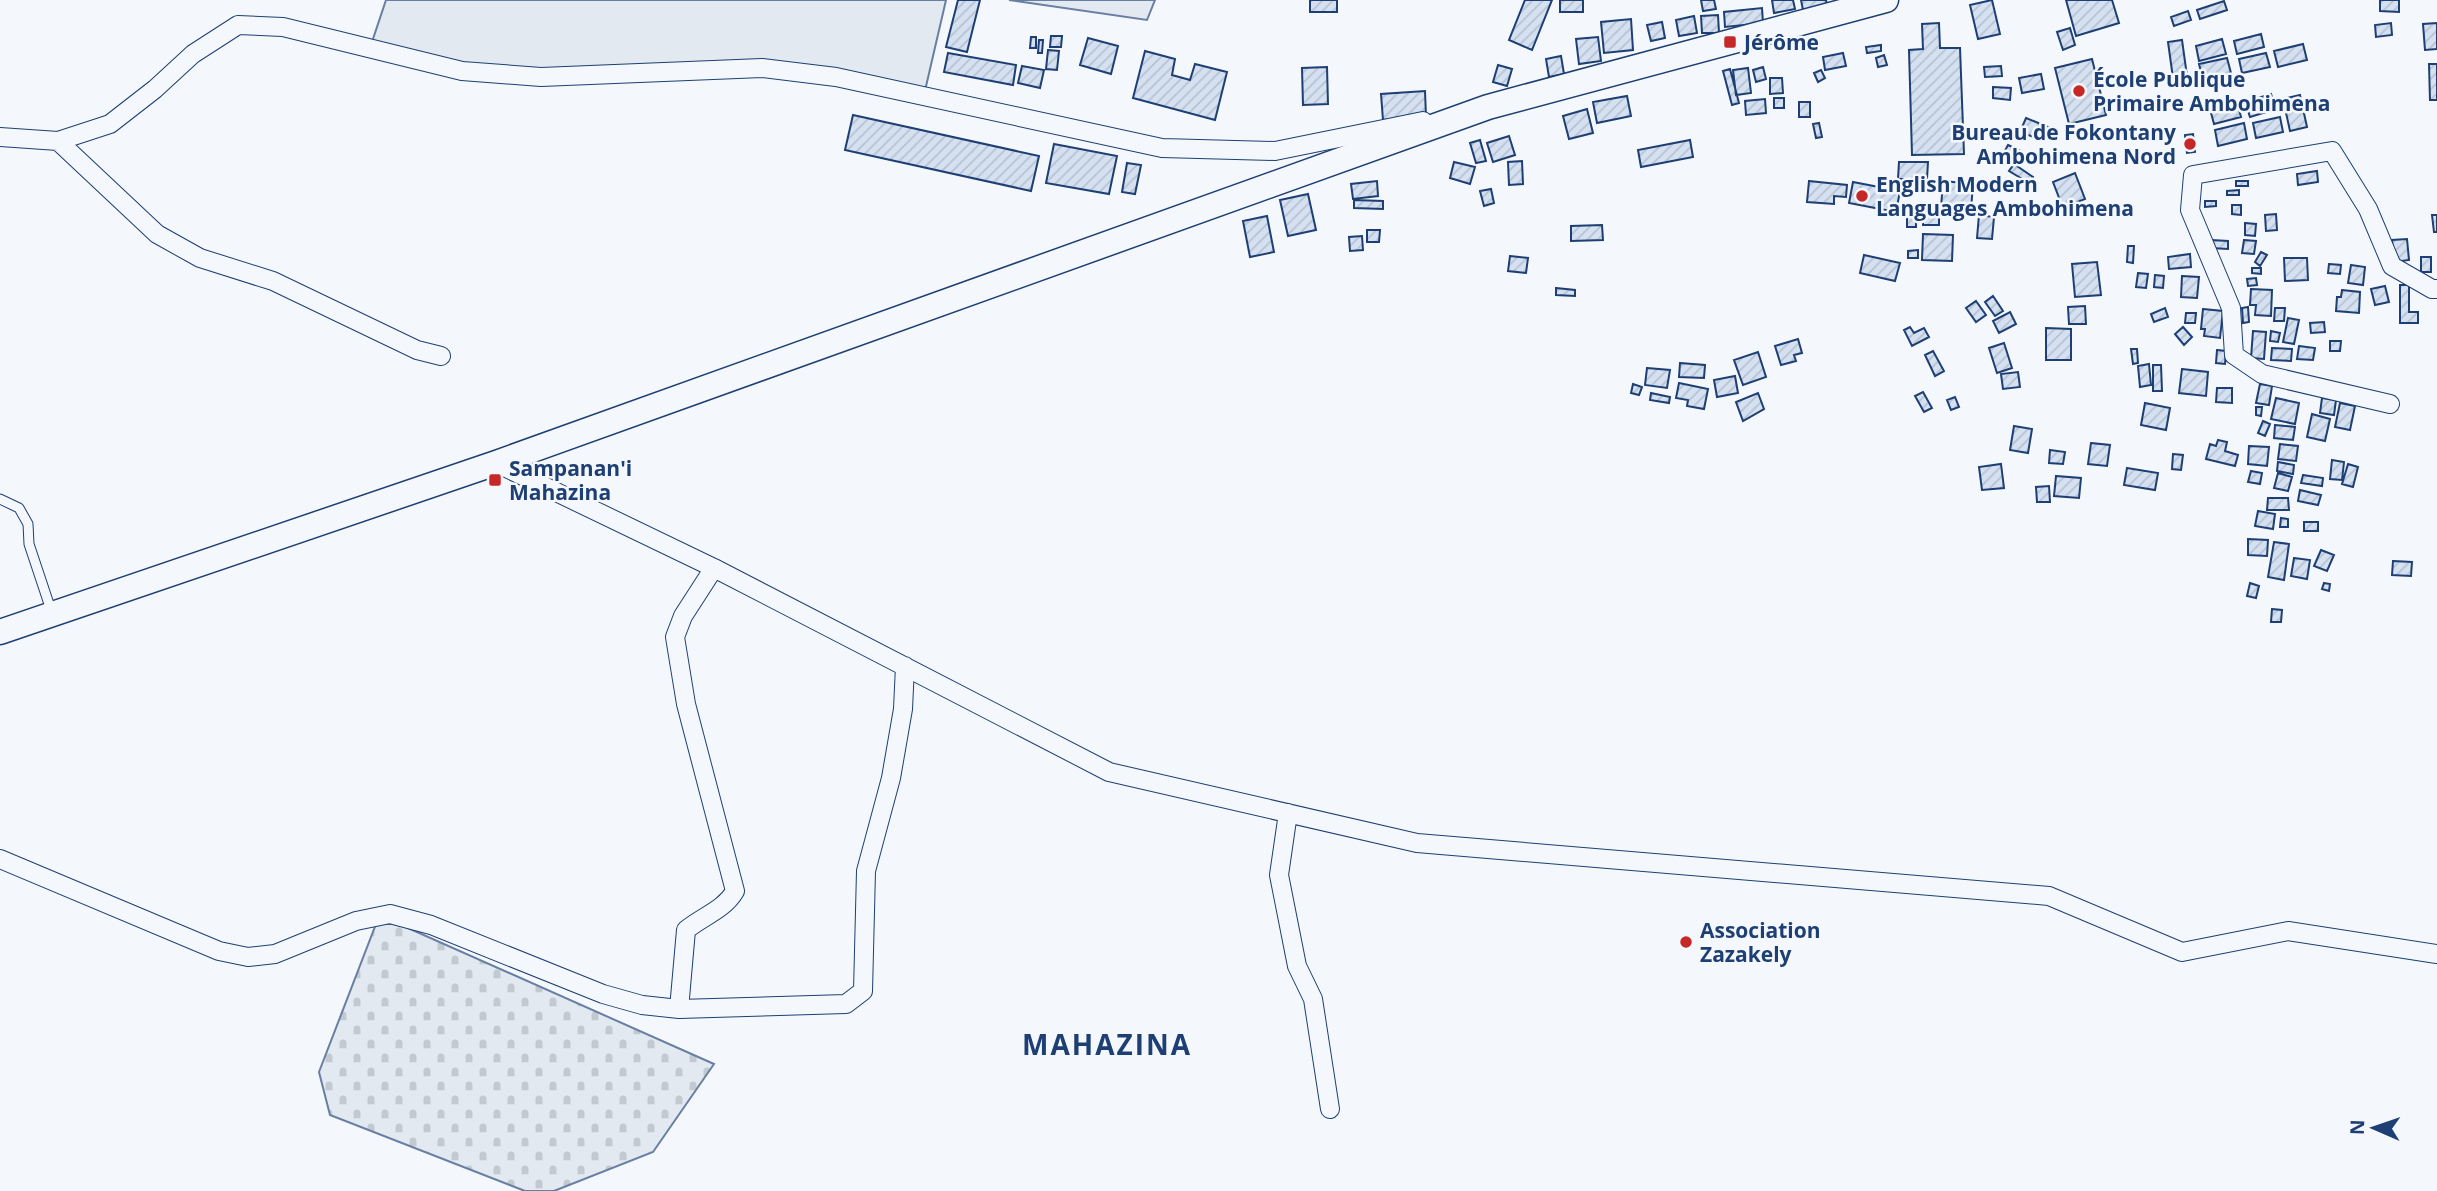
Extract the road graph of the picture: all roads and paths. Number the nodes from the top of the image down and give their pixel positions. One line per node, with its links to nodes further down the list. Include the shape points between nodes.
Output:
1 (1886, 0): 2 (main road)
2 (1488, 107): 4 (street, via 1275,151 1162,148 836,77 762,68 541,77 462,71 283,27 238,26 193,54 110,124); 8 (main road)
3 (0, 137): 4 (street)
4 (58, 141): 6 (street, via 121,203 167,240 200,258 273,281 417,350)
5 (2437, 289): 7 (street, via 2392,266 2368,209 2332,151 2193,175 2190,209 2231,308 2234,355 2262,374)
6 (442, 356)
7 (2390, 404)
8 (496, 463): 10 (street); 11 (main road)
9 (0, 499): 11 (lane, via 19,508 28,524 29,544)
10 (714, 568): 13 (street); 17 (street, via 675,637 687,704 735,891 727,905 686,930)
11 (52, 614): 12 (main road)
12 (0, 632)
13 (905, 666): 14 (street, via 1109,772); 17 (street, via 891,779 866,871 863,991 846,1004)
14 (1288, 813): 16 (street, via 1417,843 2049,896 2182,952 2288,931); 18 (street, via 1279,876 1297,966 1313,999)
15 (0, 859): 17 (street, via 219,951 248,957 275,954 356,921 390,914 431,925 603,994)
16 (2437, 954)
17 (679, 1009)
18 (1330, 1109)

